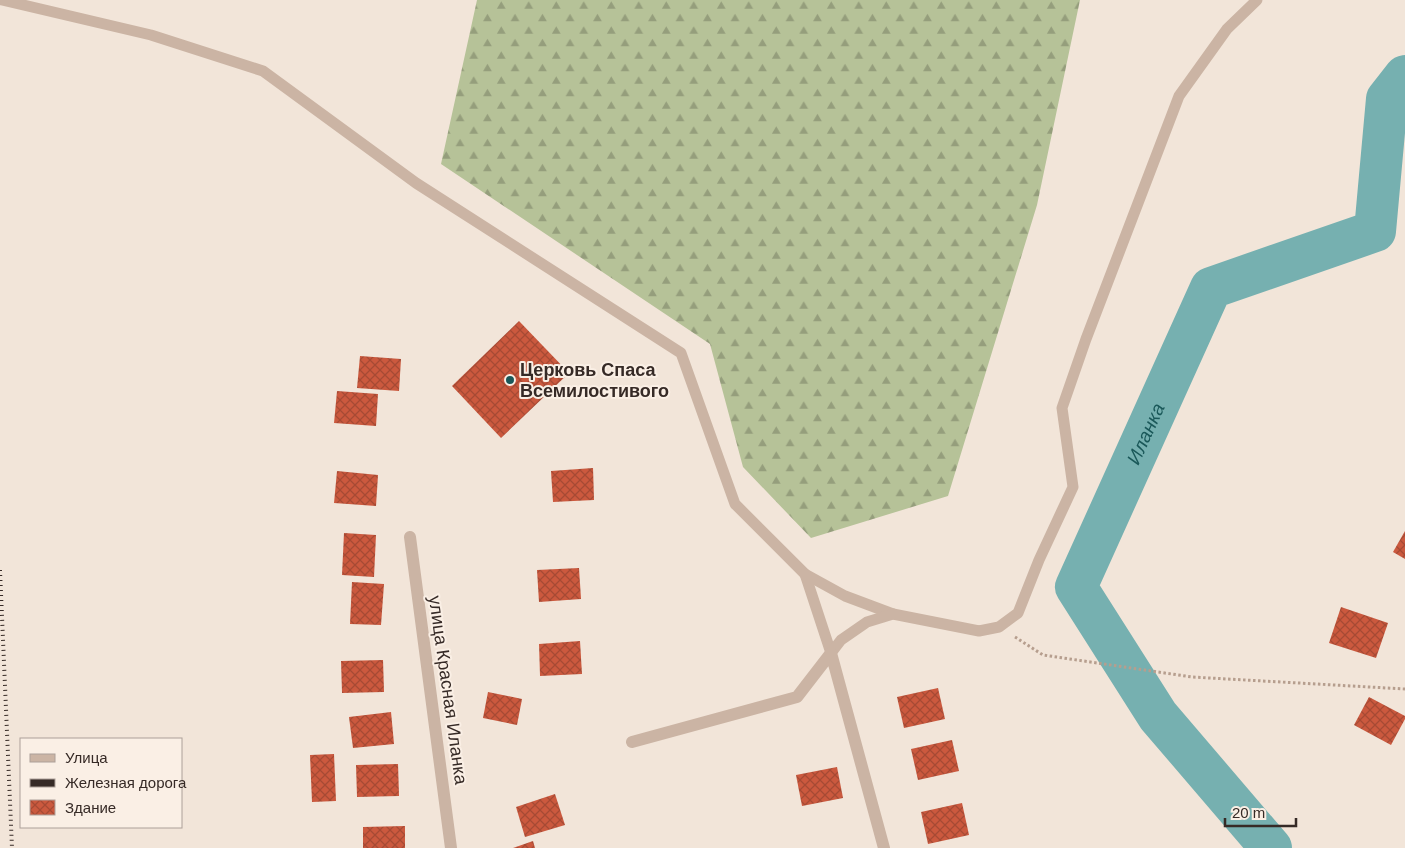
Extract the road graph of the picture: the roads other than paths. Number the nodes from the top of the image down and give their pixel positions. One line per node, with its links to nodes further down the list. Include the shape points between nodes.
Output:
1 (2, 0): 4 (lane, via 151,35 263,71 416,183 681,353 735,504)
2 (1257, 0): 5 (lane, via 1227,29 1179,96 1062,408 1073,487 1018,612 999,627 979,631)
3 (410, 537): 8 (street, улица Красная Иланка)
4 (805, 574): 5 (lane, via 845,596); 6 (lane)
5 (893, 614): 6 (lane, via 867,622 842,640)
6 (831, 653): 7 (street, via 797,697); 9 (street)
7 (632, 742)
8 (452, 848)
9 (884, 848)

